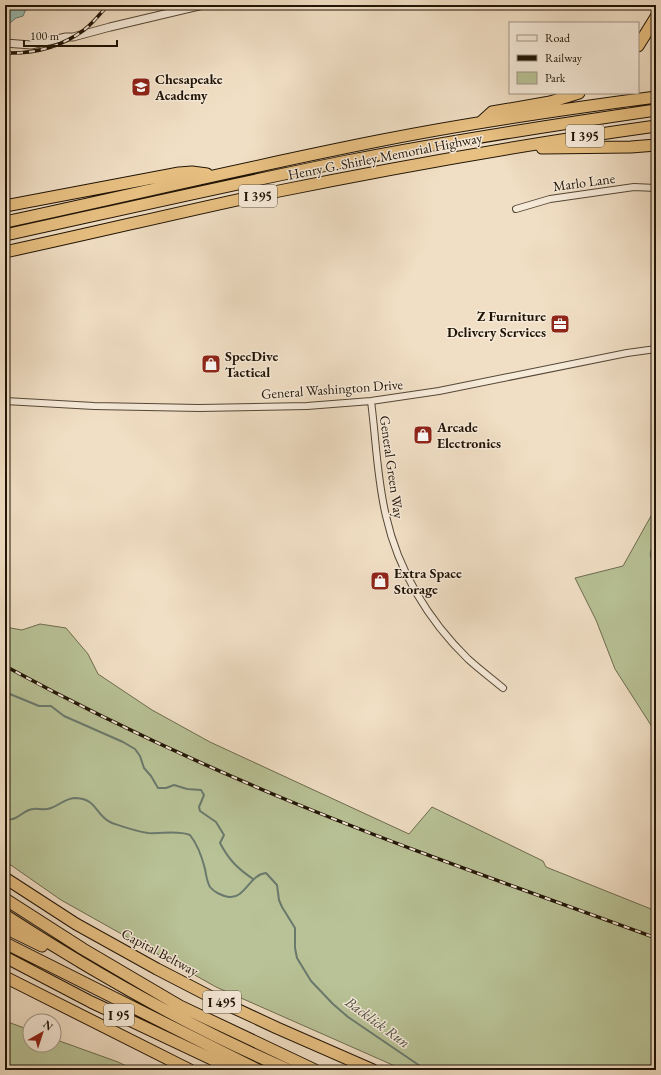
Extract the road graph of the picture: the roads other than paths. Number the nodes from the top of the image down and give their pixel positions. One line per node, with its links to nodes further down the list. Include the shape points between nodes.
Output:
1 (203, 5): 3 (street, via 73,37 31,45)
2 (656, 17): 4 (highway)
3 (5, 43)
4 (639, 44)
5 (576, 94): 8 (highway, via 550,102 492,112)
6 (656, 97): 8 (highway, Henry G. Shirley Memorial Highway / I 395)
7 (656, 110): 17 (highway, via 526,129 349,161)
8 (481, 122): 12 (highway, Henry G. Shirley Memorial Highway / I 395)
9 (656, 126): 11 (highway, Henry G. Shirley Memorial Highway / I 395)
10 (656, 145): 11 (highway)
11 (514, 148): 18 (highway, Henry G. Shirley Memorial Highway / I 395, via 432,161 267,194)
12 (215, 175): 14 (highway, via 179,173); 16 (highway, Henry G. Shirley Memorial Highway / I 395)
13 (656, 188): 15 (street, Marlo Lane, via 634,187 550,199)
14 (5, 206)
15 (516, 209)
16 (5, 222)
17 (5, 236)
18 (5, 252)
19 (656, 349): 21 (street, General Washington Drive, via 439,391)
20 (5, 401): 21 (street, General Washington Drive, via 199,408 307,406)
21 (372, 401): 22 (street, General Green Way, via 381,490 394,545 406,574 424,606 447,636 468,659)
22 (503, 688)
23 (5, 878): 36 (highway, Capital Beltway / I 495, via 76,924 157,969 217,1000)
24 (5, 899): 35 (highway, via 82,949 180,1006)
25 (5, 915): 29 (highway)
26 (5, 928): 29 (highway)
27 (5, 943): 33 (highway)
28 (5, 957): 32 (highway, I 95, via 91,1002)
29 (96, 972): 34 (highway, via 195,1027)
30 (5, 978): 31 (highway)
31 (190, 1070)
32 (235, 1070)
33 (258, 1070)
34 (289, 1070)
35 (315, 1070)
36 (373, 1070)

